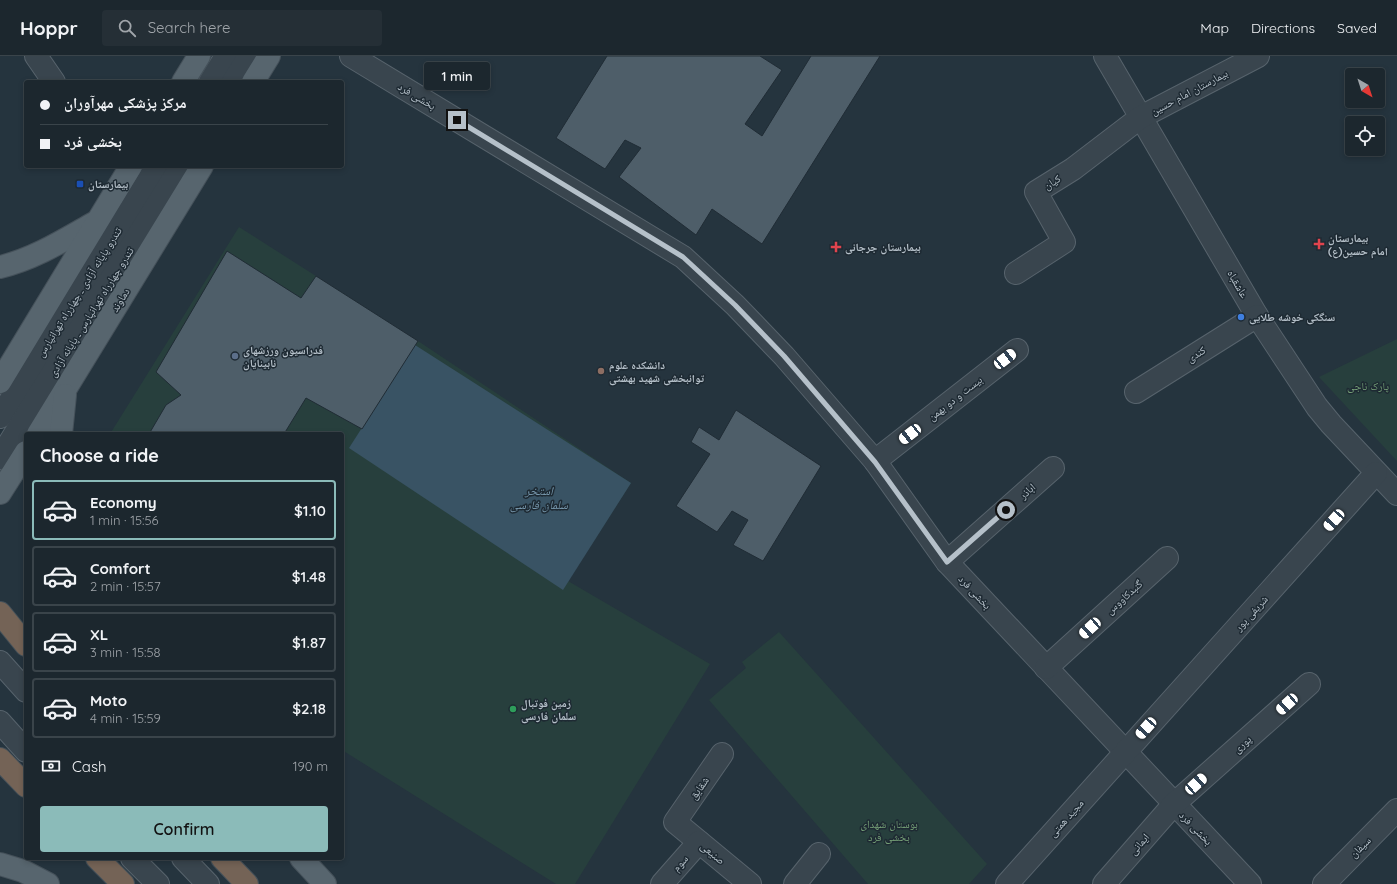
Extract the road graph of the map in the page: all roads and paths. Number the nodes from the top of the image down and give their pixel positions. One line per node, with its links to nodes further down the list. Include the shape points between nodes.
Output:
1 (36, 56): 9 (street)
2 (199, 56): 10 (main road)
3 (226, 56): 11 (street)
4 (249, 56): 12 (street)
5 (269, 56): 13 (main road)
6 (351, 56): 32 (street, بخشی فرد, via 683,257 735,305 784,356)
7 (1105, 56): 14 (street, عاشقباه)
8 (1258, 56): 14 (street, بیمارستان امام حسین)
9 (53, 80)
10 (184, 80)
11 (211, 80)
12 (234, 80)
13 (254, 80)
14 (1141, 117): 21 (street, کیان, via 1073,169 1036,192 1064,242); 22 (street, عاشقباه)
15 (130, 168): 19 (main road)
16 (156, 168): 27 (street, تندرو پایانه آزادی ـ چهارراه تهرانپارس)
17 (180, 168): 31 (street, تندرو چهارراه تهرانپارس ـ پایانه آزادی)
18 (201, 168): 25 (main road, دماوند)
19 (97, 221): 20 (main road, via 50,248); 24 (main road)
20 (0, 267)
21 (1016, 273)
22 (1257, 316): 26 (street, کندی); 34 (street, عاشقباه, via 1317,407)
23 (1017, 350): 32 (street, بیست و دو بهمن)
24 (0, 382)
25 (65, 390): 28 (main road, دماوند); 29 (main road)
26 (1136, 392)
27 (0, 417)
28 (39, 432)
29 (61, 432)
30 (24, 455): 35 (main road)
31 (0, 458)
32 (875, 462): 38 (street, بخشی فرد)
33 (1053, 468): 38 (street, اباذر)
34 (1376, 473): 36 (street, عاشقباه); 47 (street, شریفی پور)
35 (0, 493)
36 (1397, 494)
37 (1168, 558): 42 (street, گنبدکاووس)
38 (947, 562): 42 (street, بخشی فرد)
39 (0, 614): 40 (highway)
40 (24, 643)
41 (0, 662): 44 (street)
42 (1046, 668): 47 (street, بخشی فرد)
43 (1309, 684): 51 (street, پوری)
44 (24, 690)
45 (0, 722): 46 (street)
46 (24, 749)
47 (1125, 752): 51 (street, بخشی فرد); 71 (street, مجید همتی)
48 (722, 754): 53 (street, شقایق)
49 (0, 759): 50 (highway)
50 (24, 784)
51 (1174, 804): 72 (street, ایمانی); 73 (street, بخشی فرد)
52 (1397, 810): 74 (street, سیفان)
53 (675, 822): 54 (street, صنیعی)
54 (699, 842): 68 (street, سوم); 69 (street, صنیعی)
55 (819, 854): 70 (street)
56 (99, 860): 63 (highway)
57 (134, 860): 64 (street)
58 (185, 860): 65 (street)
59 (224, 860): 66 (highway)
60 (303, 860): 67 (main road)
61 (0, 864): 62 (main road, via 23,871)
62 (48, 884)
63 (123, 884)
64 (158, 884)
65 (208, 884)
66 (247, 884)
67 (325, 884)
68 (662, 884)
69 (750, 884)
70 (795, 884)
71 (1006, 884)
72 (1104, 884)
73 (1250, 884)
74 (1324, 884)

